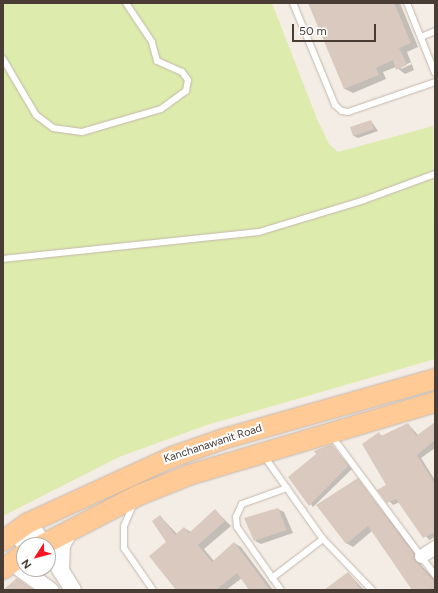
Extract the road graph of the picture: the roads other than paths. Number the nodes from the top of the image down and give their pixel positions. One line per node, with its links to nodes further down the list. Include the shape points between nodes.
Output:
1 (126, 3): 6 (lane, via 152,42 157,61 182,72 188,80 186,91 161,109 98,129 58,130 36,115)
2 (293, 3): 8 (lane, via 335,105 342,111 348,112)
3 (407, 3): 5 (lane)
4 (435, 31): 5 (lane)
5 (421, 37): 7 (lane)
6 (3, 59)
7 (435, 73)
8 (435, 82)
9 (435, 174): 10 (lane, via 364,200 259,232)
10 (3, 259)
11 (435, 379): 18 (main road, Kanchanawanit Road, via 223,439 128,474)
12 (432, 407): 13 (main road, Kanchanawanit Road)
13 (328, 432): 14 (main road, Kanchanawanit Road); 22 (lane)
14 (262, 452): 15 (lane); 16 (main road, Kanchanawanit Road)
15 (287, 488): 20 (lane); 28 (lane, via 242,504 237,509 237,527)
16 (139, 495): 17 (main road, Kanchanawanit Road); 32 (lane, via 126,516 124,548)
17 (70, 531): 19 (main road, Kanchanawanit Road); 25 (street, via 62,545)
18 (38, 537)
19 (47, 537)
20 (323, 539): 28 (lane); 34 (lane)
21 (435, 547): 22 (street)
22 (421, 556): 26 (lane)
23 (13, 562): 29 (street)
24 (56, 566): 25 (street)
25 (61, 571): 31 (street)
26 (435, 575)
27 (45, 577): 30 (street)
28 (272, 578): 33 (lane)
29 (50, 590)
30 (53, 590)
31 (73, 590)
32 (153, 590)
33 (281, 590)
34 (372, 590)

